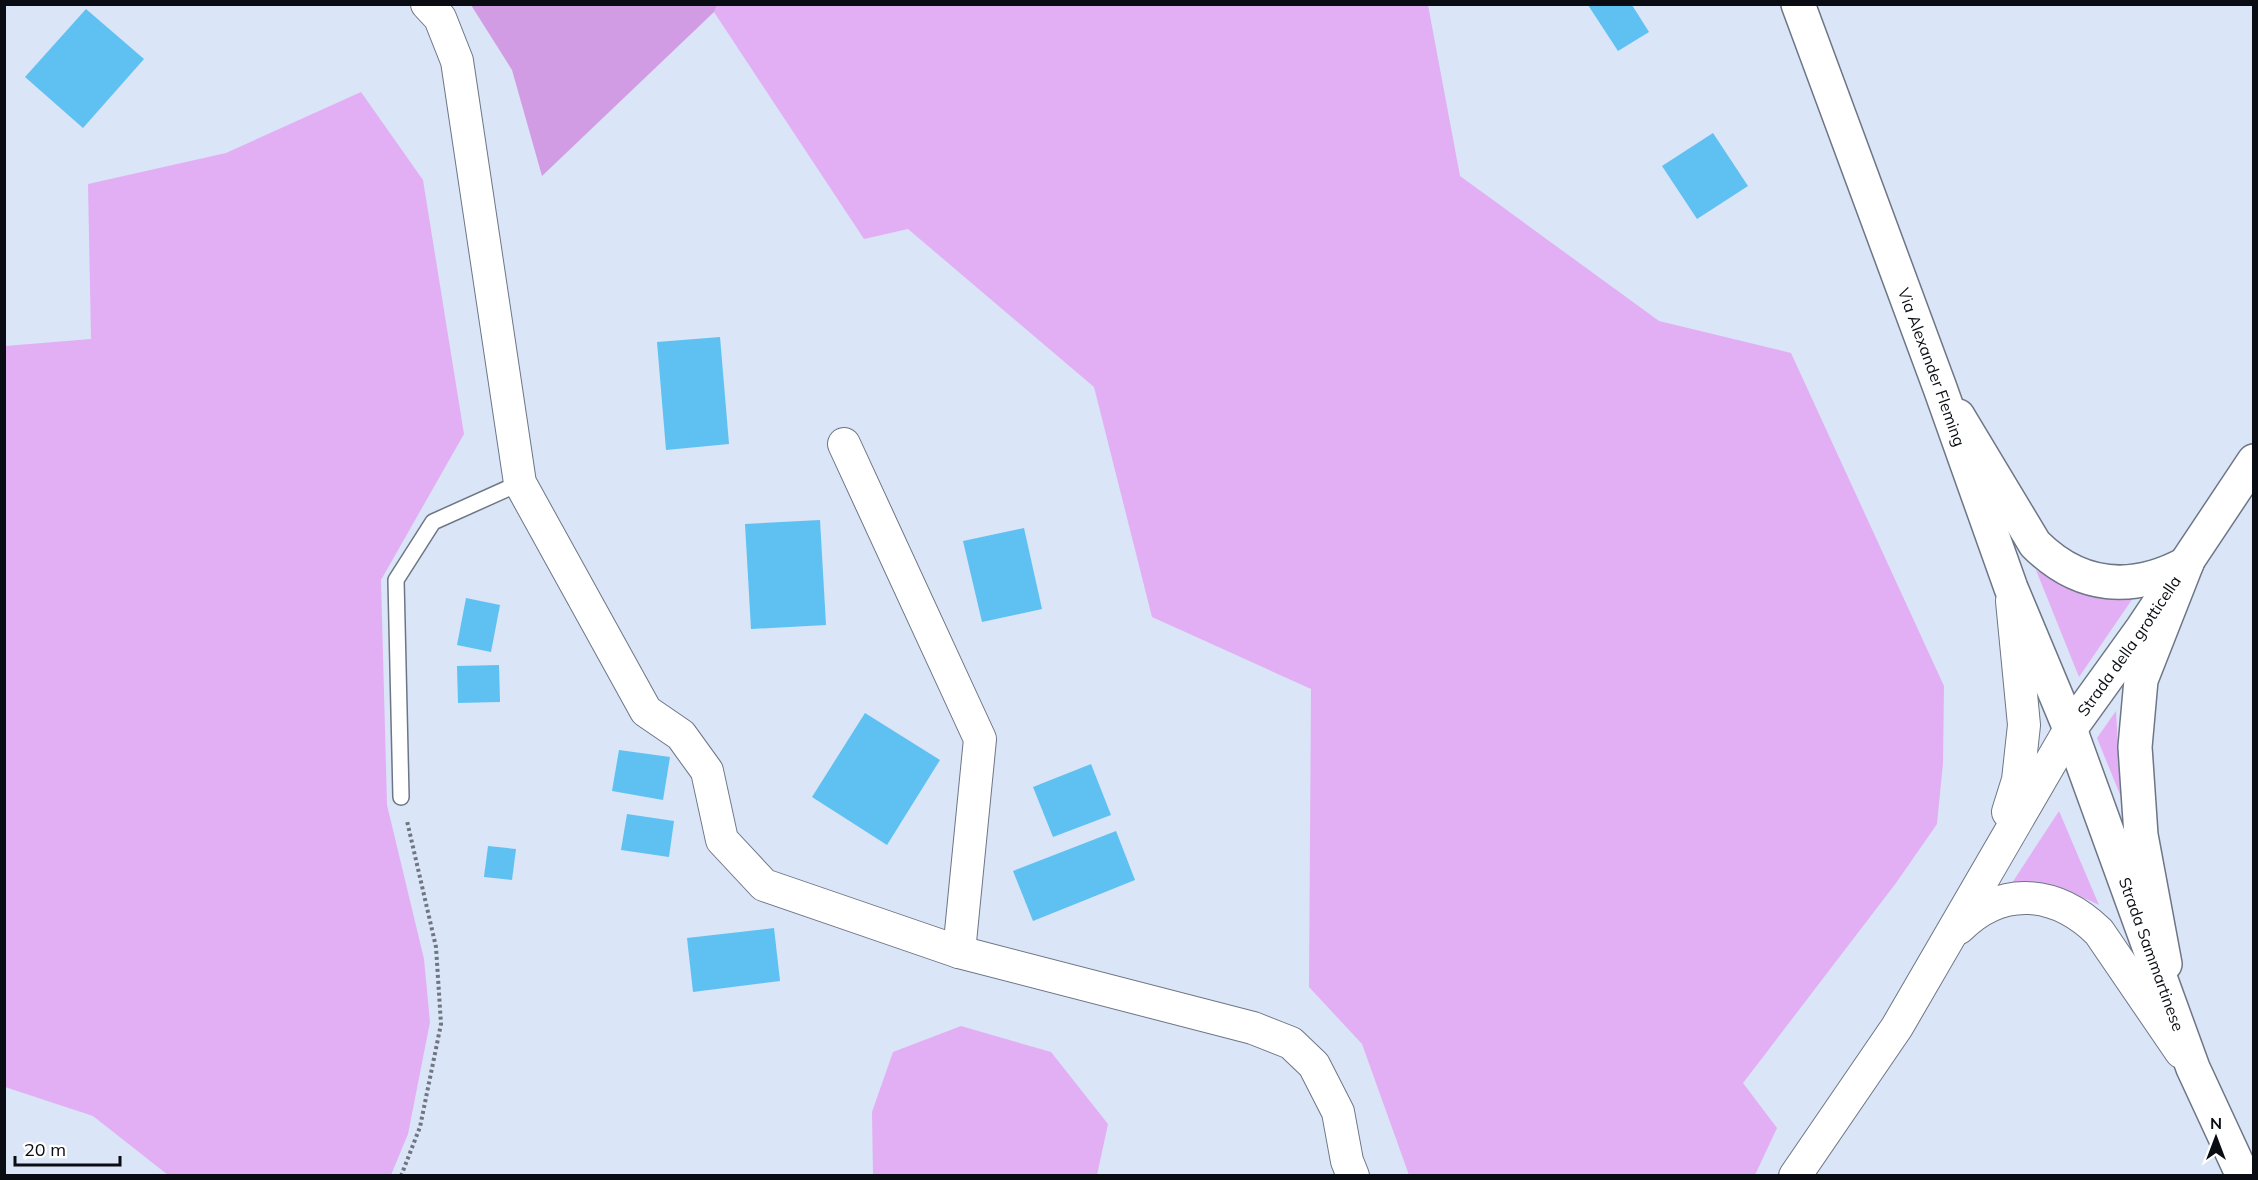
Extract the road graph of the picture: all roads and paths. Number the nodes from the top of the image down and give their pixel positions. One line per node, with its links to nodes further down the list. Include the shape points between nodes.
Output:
1 (427, 4): 6 (street, via 440,18 457,61)
2 (1798, 4): 3 (main road, Via Alexander Fleming)
3 (1940, 388): 7 (main road, via 2035,543 2050,558 2068,570 2106,582 2127,583 2169,573); 8 (main road, Via Alexander Fleming)
4 (844, 444): 13 (street, via 980,739)
5 (2253, 461): 7 (main road)
6 (520, 483): 10 (lane, via 433,522 396,580); 13 (street, via 646,711 681,735 707,771 722,840 764,885)
7 (2187, 563): 9 (main road, Strada della grotticella); 14 (main road, via 2141,680 2134,747 2141,835)
8 (2011, 588): 9 (main road, Via Alexander Fleming); 11 (street, via 2024,725 2018,780)
9 (2070, 729): 11 (street); 14 (main road, Strada Sammartinese)
10 (401, 797): 16 (path, via 436,947 441,1024 420,1127)
11 (1990, 867): 12 (street)
12 (1947, 942): 15 (street, via 1973,914 1989,905 2045,899 2065,906 2099,932); 18 (street, via 1897,1027)
13 (959, 952): 17 (street, via 1253,1028 1291,1043 1314,1065 1338,1112)
14 (2175, 1018): 15 (main road, Strada Sammartinese)
15 (2193, 1068): 19 (main road, Strada Sammartinese)
16 (401, 1176)
17 (1353, 1176)
18 (1795, 1176)
19 (2243, 1176)

